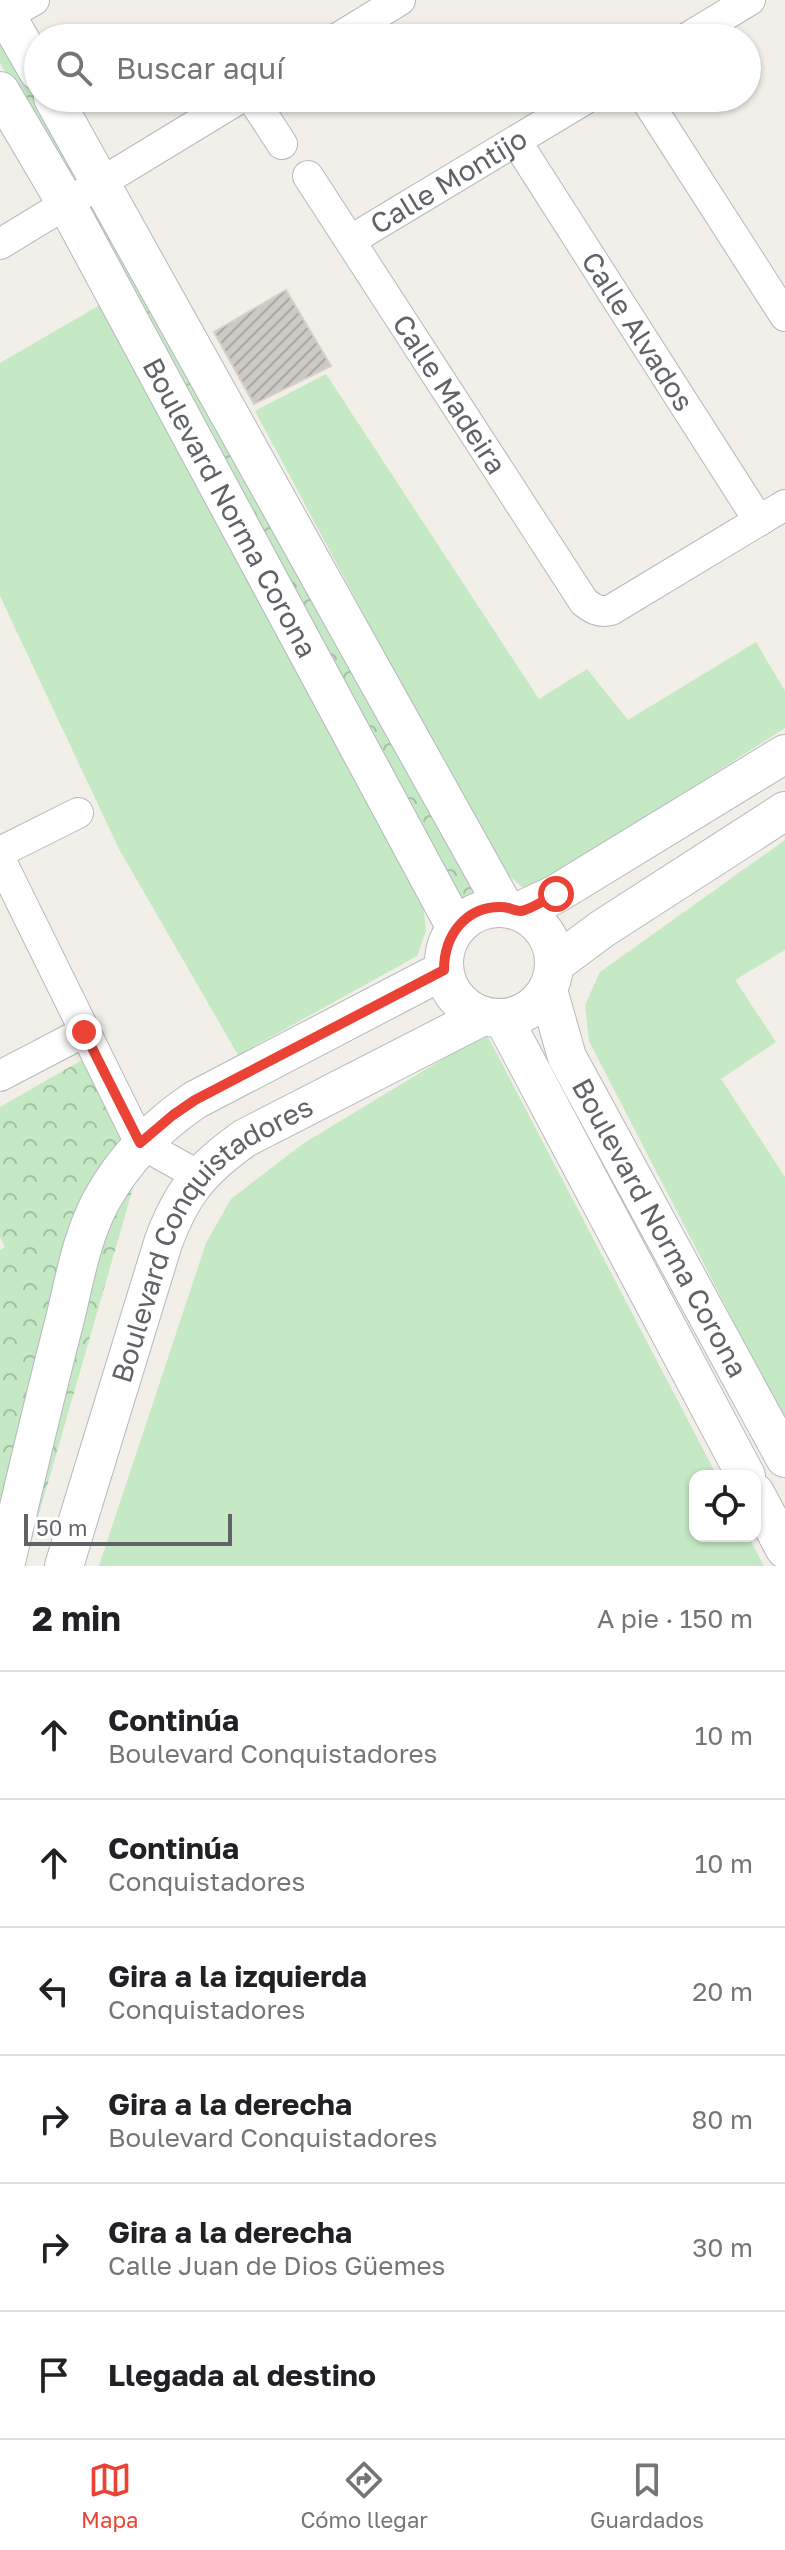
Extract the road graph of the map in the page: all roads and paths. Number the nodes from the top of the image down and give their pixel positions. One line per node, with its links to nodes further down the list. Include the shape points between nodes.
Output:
1 (400, 0): 4 (street)
2 (750, 0): 5 (street)
3 (13, 7): 6 (street)
4 (361, 24)
5 (710, 24)
6 (24, 35)
7 (0, 91): 17 (street, Boulevard Norma Corona)
8 (61, 112): 16 (street, Boulevard Norma Corona)
9 (217, 112): 16 (street)
10 (261, 112): 14 (street)
11 (564, 112): 13 (street, Calle Montijo)
12 (654, 112): 20 (street)
13 (516, 141): 18 (street, Calle Montijo); 22 (street, Calle Alvados)
14 (282, 144)
15 (308, 176): 18 (street, Calle Madeira)
16 (102, 182): 17 (street); 28 (street, Boulevard Norma Corona)
17 (66, 203): 19 (street); 29 (street, Boulevard Norma Corona)
18 (351, 240): 22 (street, Calle Madeira, via 592,609 611,610)
19 (0, 244)
20 (785, 316)
21 (785, 505): 22 (street)
22 (759, 521)
23 (785, 754): 28 (street, via 556,894)
24 (785, 811): 31 (street, via 602,929)
25 (78, 813): 26 (street)
26 (0, 852)
27 (0, 859): 33 (street)
28 (512, 909): 29 (street, via 486,908); 31 (street, via 546,932 553,948)
29 (456, 928): 30 (street, via 444,955)
30 (444, 970): 32 (street, via 457,998 469,1009); 35 (street, via 195,1100)
31 (551, 977): 32 (street, via 529,1010); 37 (street, Boulevard Norma Corona, via 567,1057)
32 (493, 1017): 36 (street, Boulevard Conquistadores, via 245,1138); 38 (street, Boulevard Norma Corona)
33 (84, 1032): 34 (street); 35 (street)
34 (0, 1076)
35 (140, 1143): 36 (street); 41 (street, via 100,1202 86,1239)
36 (199, 1176): 42 (street, Boulevard Conquistadores, via 175,1211 163,1243)
37 (785, 1458)
38 (743, 1470)
39 (761, 1504): 40 (street)
40 (785, 1549)
41 (5, 1566)
42 (64, 1566)

